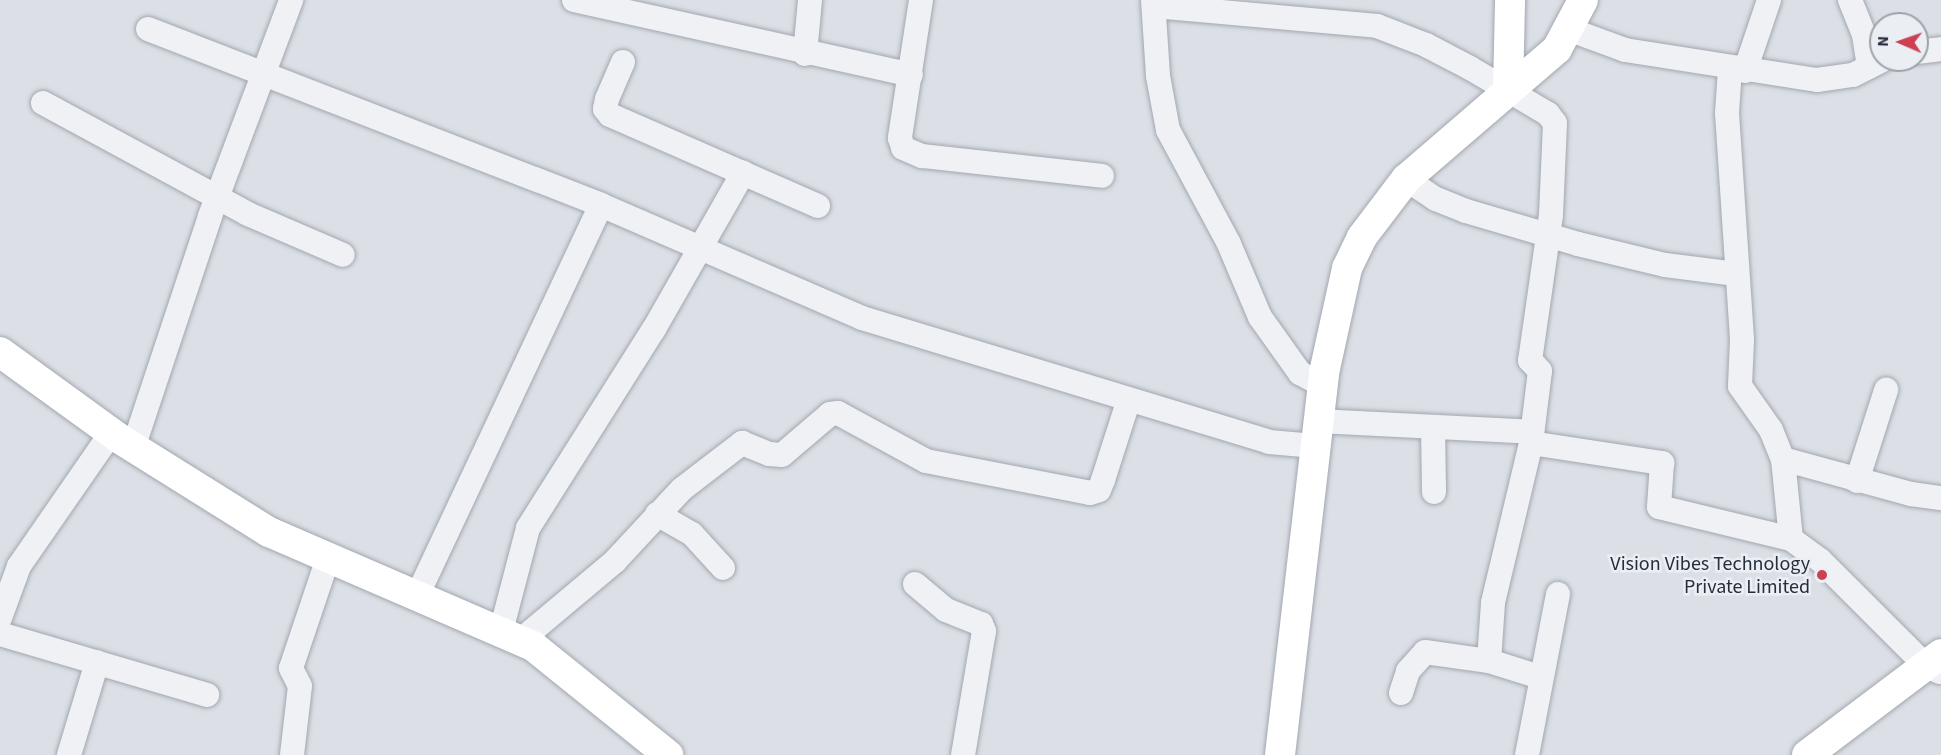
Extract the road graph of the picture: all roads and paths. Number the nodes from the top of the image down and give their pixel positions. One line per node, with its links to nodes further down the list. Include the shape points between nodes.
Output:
1 (291, 0): 18 (street)
2 (574, 0): 10 (street)
3 (810, 0): 14 (street)
4 (921, 0): 19 (street)
5 (1510, 0): 20 (main road)
6 (1583, 0): 12 (main road)
7 (1769, 0): 17 (street)
8 (1850, 0): 13 (street)
9 (1154, 3): 20 (street, via 1377,26 1426,45); 33 (street, via 1158,76 1168,130 1229,244 1260,317 1300,373)
10 (636, 8): 14 (street)
11 (148, 29): 18 (street)
12 (1568, 29): 17 (street, via 1625,50); 20 (main road, via 1557,49)
13 (1869, 49)
14 (805, 54): 19 (street)
15 (622, 62): 22 (street, via 607,99 605,109 610,115)
16 (1869, 66): 17 (street, via 1853,75 1817,80)
17 (1737, 70): 31 (street, via 1727,113)
18 (263, 74): 25 (street); 26 (street)
19 (911, 75): 23 (street, via 900,138 903,148 912,154)
20 (1508, 91): 24 (main road); 28 (street, via 1548,114 1555,123)
21 (43, 103): 25 (street)
22 (743, 173): 27 (street); 29 (street)
23 (1102, 176)
24 (1406, 179): 28 (street, via 1436,199); 33 (main road, via 1362,237 1347,268)
25 (217, 197): 30 (street); 39 (street)
26 (601, 205): 29 (street); 50 (street)
27 (818, 206)
28 (1547, 236): 31 (street, via 1634,259); 38 (street, via 1530,360 1540,371)
29 (700, 247): 35 (street, via 862,318); 53 (street, via 528,528)
30 (343, 255)
31 (1736, 274): 40 (street, via 1742,340 1740,386 1771,430)
32 (0, 352): 39 (main road)
33 (1322, 385): 37 (main road)
34 (1886, 390): 41 (street)
35 (1128, 402): 37 (street, via 1269,442); 44 (street, via 1099,490 1090,493 927,461 838,413 830,414 782,455 742,443 729,450)
36 (1434, 427): 37 (street); 38 (street); 42 (street)
37 (1316, 434): 64 (main road)
38 (1532, 438): 45 (street, via 1662,463 1659,507); 54 (street, via 1493,603)
39 (122, 440): 46 (main road, via 269,532); 51 (street, via 19,566)
40 (1783, 459): 41 (street); 45 (street)
41 (1857, 481): 43 (street)
42 (1434, 492)
43 (1941, 498)
44 (657, 514): 47 (street, via 692,534); 53 (street, via 615,561)
45 (1791, 539): 56 (street, via 1820,560)
46 (328, 558): 50 (main road); 61 (street, via 291,668 300,686)
47 (723, 568)
48 (915, 584): 63 (street, via 946,610 981,624 984,631)
49 (1558, 594): 57 (street)
50 (417, 596): 53 (main road)
51 (0, 618)
52 (0, 634): 55 (street)
53 (511, 636): 62 (main road, via 533,646)
54 (1489, 661): 57 (street); 58 (street, via 1425,652 1408,671)
55 (97, 662): 59 (street); 60 (street)
56 (1936, 664): 66 (main road)
57 (1540, 678): 65 (street)
58 (1401, 693)
59 (207, 695)
60 (69, 755)
61 (292, 755)
62 (668, 755)
63 (963, 755)
64 (1280, 755)
65 (1527, 755)
66 (1807, 755)

